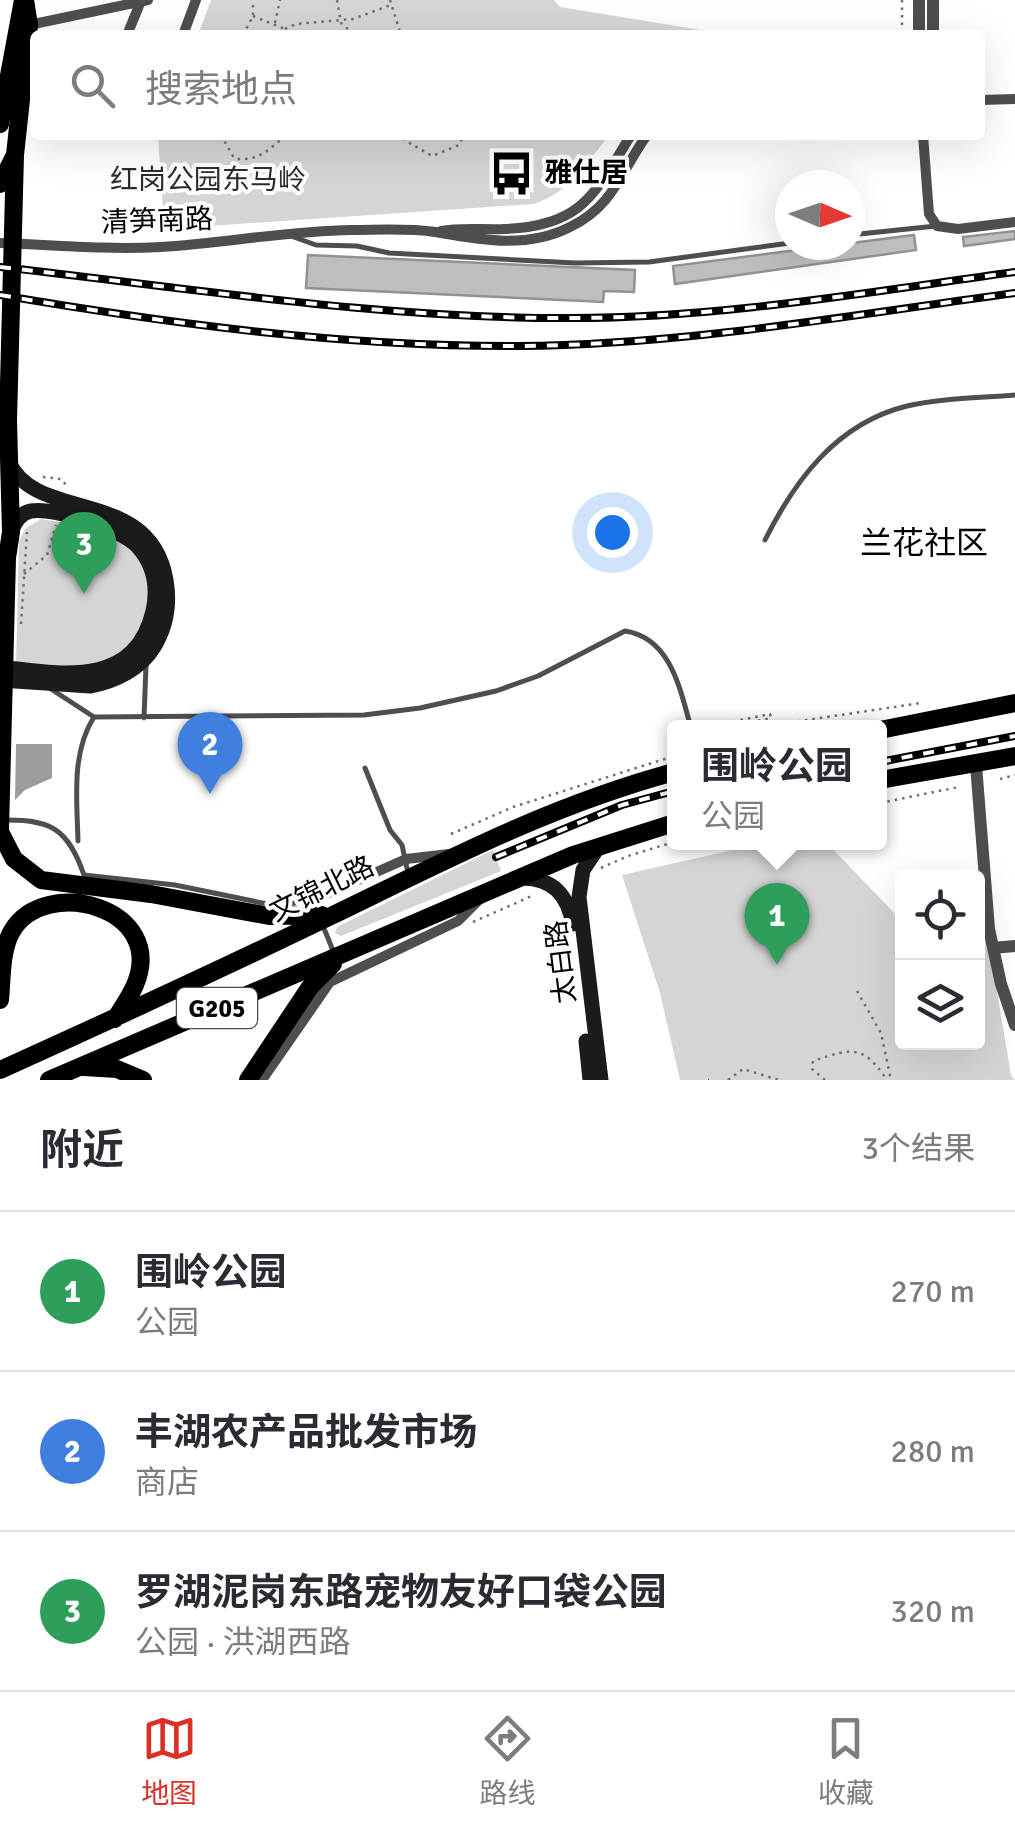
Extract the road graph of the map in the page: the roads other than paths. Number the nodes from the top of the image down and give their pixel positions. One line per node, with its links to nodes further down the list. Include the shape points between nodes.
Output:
1 (24, 0): 7 (main road); 15 (main road)
2 (144, 0): 6 (street); 8 (street)
3 (196, 0): 9 (street)
4 (919, 0): 10 (street)
5 (933, 0): 11 (street)
6 (97, 5): 7 (street)
7 (28, 25): 14 (main road)
8 (129, 30)
9 (185, 30)
10 (926, 30)
11 (926, 30)
12 (985, 99): 13 (street)
13 (1015, 99)
14 (26, 117): 19 (main road)
15 (0, 124)
16 (628, 140): 23 (street, 清笋南路, via 594,194 558,219 521,228)
17 (644, 140): 23 (street, 清笋南路, via 614,191 570,228 521,241)
18 (923, 140): 22 (street, via 929,214)
19 (15, 155): 20 (main road); 29 (main road)
20 (0, 184)
21 (1015, 222): 22 (street)
22 (937, 226): 24 (lane)
23 (436, 232): 25 (street, 清笋南路)
24 (865, 233)
25 (288, 235): 26 (street, 清笋南路, via 130,248); 27 (lane, via 389,253 575,263 650,262)
26 (0, 243)
27 (775, 245)
28 (1015, 395): 32 (lane, via 909,406 846,432 784,502)
29 (8, 460): 31 (main road); 34 (main road, via 32,488 122,520 152,543 168,606)
30 (0, 496): 33 (main road)
31 (19, 530): 33 (main road); 35 (main road, via 20,516 38,511 120,534 151,564 155,602 142,640 113,666 83,673)
32 (765, 540)
33 (7, 558): 50 (main road)
34 (147, 656): 37 (main road, via 104,684); 40 (lane)
35 (0, 667)
36 (0, 680): 37 (main road)
37 (45, 684): 39 (lane)
38 (1015, 704): 42 (main road)
39 (94, 717): 40 (lane); 51 (lane, via 84,732 77,771)
40 (144, 718): 41 (lane, via 420,708 538,676 625,630 655,642 668,660)
41 (689, 720)
42 (887, 729)
43 (1015, 756): 44 (main road)
44 (976, 765): 47 (main road); 59 (street)
45 (364, 768): 53 (lane)
46 (667, 774): 53 (main road, 文锦北路 / G205, via 453,844)
47 (887, 779)
48 (0, 820): 56 (lane, via 54,827 84,875 277,906)
49 (667, 825): 52 (main road, G205)
50 (0, 831): 57 (main road, via 14,860 41,880 269,916)
51 (78, 840)
52 (600, 844): 54 (main road, G205); 72 (main road, 太白路, via 583,870 579,898)
53 (408, 868): 56 (street); 57 (main road, 文锦北路 / G205)
54 (519, 878): 55 (main road, G205); 71 (main road, 太白路, via 550,883 569,906)
55 (486, 892): 60 (main road, G205); 61 (street, via 458,921)
56 (313, 900): 61 (lane)
57 (337, 913): 63 (main road, 文锦北路 / G205)
58 (1015, 946): 59 (street)
59 (993, 948): 64 (street)
60 (355, 950): 65 (main road, G205); 69 (main road, via 326,969)
61 (343, 974): 70 (street, via 321,991)
62 (0, 1000): 63 (main road, via 7,942 24,917 48,906 95,906 116,913 138,944 136,983)
63 (114, 1020): 66 (main road, 文锦北路 / G205)
64 (1015, 1025)
65 (78, 1066): 67 (main road, G205); 68 (main road)
66 (0, 1070)
67 (49, 1080)
68 (143, 1080)
69 (248, 1080)
70 (262, 1080)
71 (590, 1080)
72 (601, 1080)

